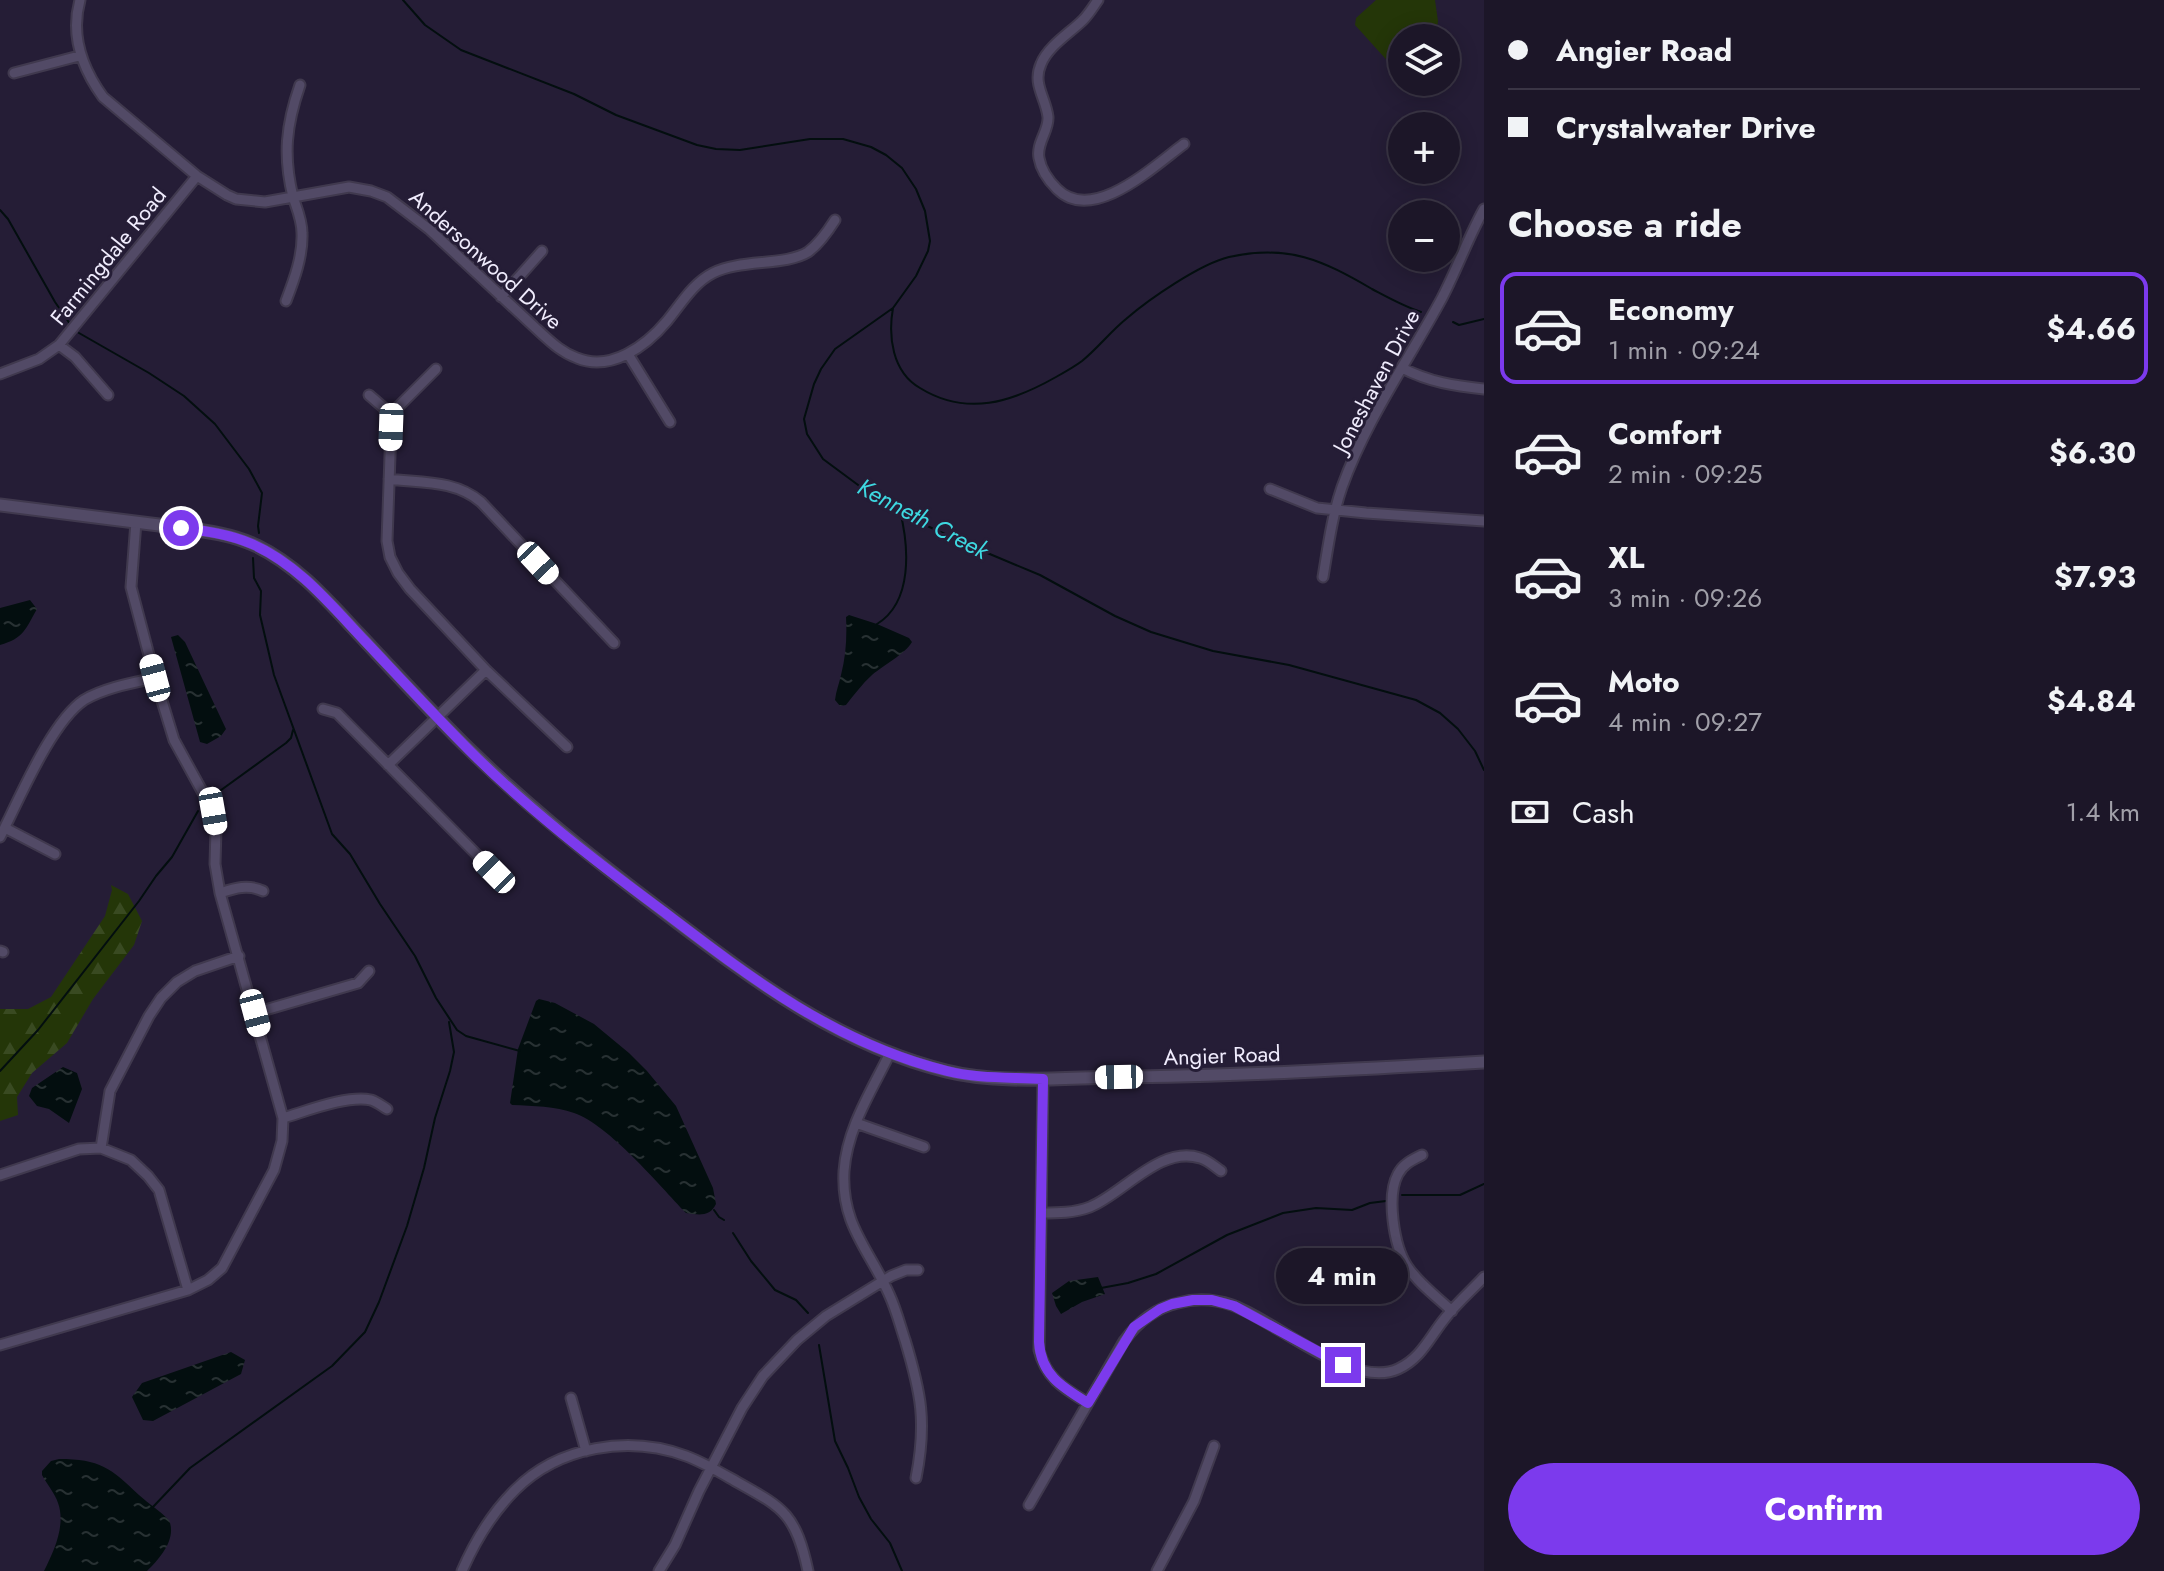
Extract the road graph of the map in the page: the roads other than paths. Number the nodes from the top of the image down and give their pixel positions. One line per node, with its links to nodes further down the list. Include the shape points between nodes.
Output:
1 (80, 0): 3 (street, Andersonwood Drive)
2 (1098, 0): 6 (street, via 1041,63 1038,87 1048,117 1038,157 1046,177 1076,200 1099,199 1128,186)
3 (79, 56): 4 (street); 7 (street, Andersonwood Drive, via 103,97)
4 (14, 73)
5 (300, 85): 8 (street, via 286,138)
6 (1184, 144)
7 (197, 176): 8 (street, Andersonwood Drive, via 236,199); 14 (street, Farmingdale Road)
8 (294, 198): 12 (street, Andersonwood Drive, via 349,187 387,197); 13 (street, via 302,248)
9 (1484, 209): 16 (street, Joneshaven Drive)
10 (835, 220): 15 (street, Andersonwood Drive, via 803,254 712,274 691,290 653,336)
11 (542, 251): 12 (street)
12 (501, 297): 15 (street, Andersonwood Drive, via 573,357 593,362)
13 (286, 301)
14 (59, 345): 18 (street, Farmingdale Road); 20 (street)
15 (628, 354): 23 (street)
16 (1402, 368): 19 (street, via 1422,379); 27 (street, Joneshaven Drive, via 1352,461)
17 (436, 369): 22 (street)
18 (0, 374)
19 (1484, 389)
20 (108, 395)
21 (369, 395): 22 (street)
22 (388, 417): 24 (street)
23 (670, 422)
24 (389, 479): 31 (street, via 455,486 470,493); 32 (street, via 387,541 398,573)
25 (1270, 489): 27 (street)
26 (0, 505): 29 (street, Angier Road)
27 (1336, 510): 28 (street); 30 (street, Joneshaven Drive)
28 (1484, 521)
29 (136, 522): 33 (street, via 131,587); 35 (street, Angier Road, via 222,534 278,558 327,600)
30 (1323, 577)
31 (614, 643)
32 (486, 670): 35 (street); 36 (street)
33 (155, 678): 38 (street, via 94,695 69,712); 42 (street, via 174,740 213,811)
34 (323, 709): 37 (street, via 337,713)
35 (437, 717): 37 (street); 46 (street, Angier Road, via 541,816 708,945 816,1019)
36 (567, 747)
37 (388, 765): 40 (street)
38 (2, 832): 39 (street)
39 (55, 854)
40 (494, 872)
41 (263, 891): 42 (street, via 245,886)
42 (220, 893): 43 (street)
43 (239, 956): 45 (street); 53 (street, via 195,971 161,998 110,1091)
44 (369, 971): 45 (street, via 358,983)
45 (255, 1013): 50 (street)
46 (890, 1053): 48 (street, Angier Road, via 962,1074); 51 (street)
47 (1484, 1062): 48 (street, Angier Road)
48 (1043, 1079): 57 (street)
49 (387, 1109): 50 (street, via 363,1100)
50 (283, 1118): 61 (street, via 274,1170 222,1268)
51 (856, 1123): 52 (street); 60 (street, via 845,1161 844,1194 857,1238)
52 (924, 1147)
53 (101, 1148): 56 (street, via 79,1149); 61 (street, via 131,1160 159,1190)
54 (1422, 1155): 62 (street, via 1409,1161 1395,1180 1396,1235 1412,1273)
55 (1221, 1171): 57 (street, via 1199,1157 1175,1158 1088,1208)
56 (0, 1175)
57 (1041, 1213): 65 (street, via 1042,1361 1057,1384)
58 (918, 1270): 60 (street)
59 (1484, 1277): 62 (street)
60 (882, 1281): 68 (street, via 817,1322 763,1376); 69 (street, via 895,1307 921,1397)
61 (188, 1290): 63 (street)
62 (1452, 1311): 65 (street, via 1417,1357 1396,1371 1378,1373 1343,1365 1234,1306 1202,1300 1172,1304 1134,1327)
63 (0, 1345)
64 (571, 1398): 67 (street)
65 (1088, 1403): 70 (street)
66 (1214, 1446): 74 (street, via 1194,1501)
67 (586, 1451): 68 (street, via 657,1448); 71 (street, via 554,1463 517,1488 488,1523)
68 (711, 1468): 72 (street); 73 (street, via 780,1508 798,1533)
69 (916, 1478)
70 (1029, 1505)
71 (462, 1571)
72 (659, 1571)
73 (808, 1571)
74 (1157, 1571)

